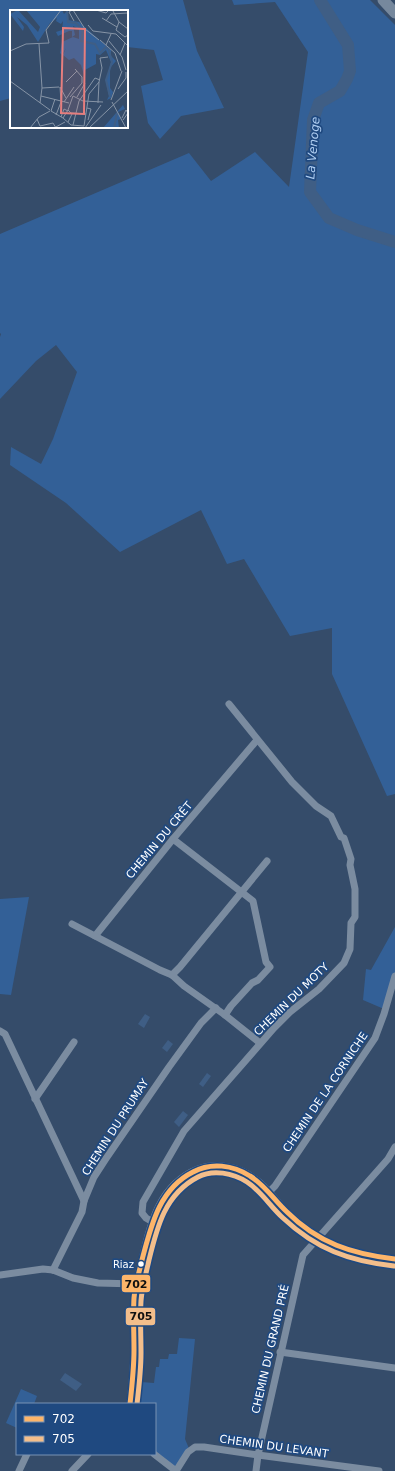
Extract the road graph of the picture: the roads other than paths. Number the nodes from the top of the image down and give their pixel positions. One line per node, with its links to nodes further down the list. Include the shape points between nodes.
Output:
1 (383, 0): 2 (main road)
2 (395, 13)
3 (229, 704): 4 (street, CHEMIN DU MOTY)
4 (257, 740): 5 (street, CHEMIN DU CRÊT); 16 (street, CHEMIN DU MOTY, via 292,782 330,816 344,838 351,859 355,889 350,949 344,963)
5 (173, 839): 7 (street); 9 (street, CHEMIN DU CRÊT)
6 (267, 862): 7 (street)
7 (241, 892): 10 (street); 13 (street, via 253,901 266,962 270,967 252,983)
8 (72, 924): 9 (street)
9 (95, 936): 10 (street)
10 (172, 975): 12 (street)
11 (395, 976): 19 (street, CHEMIN DE LA CORNICHE, via 375,1038)
12 (216, 1008): 13 (street); 20 (street, CHEMIN DU PRUMAY, via 201,1023 133,1118 94,1177)
13 (225, 1015): 16 (street)
14 (0, 1031): 17 (street, via 5,1034)
15 (74, 1042): 17 (street)
16 (260, 1043): 21 (street, CHEMIN DU MOTY, via 184,1131 143,1202 142,1213)
17 (35, 1099): 20 (street)
18 (395, 1147): 22 (street, CHEMIN DU GRAND PRÉ)
19 (269, 1192): 21 (street, via 238,1169 218,1166 201,1168 190,1172 174,1185); 22 (street, via 301,1225)
20 (84, 1201): 24 (street, CHEMIN DU PRUMAY, via 82,1212)
21 (151, 1221): 26 (street)
22 (319, 1238): 23 (street, via 336,1247 369,1256); 27 (street, CHEMIN DU GRAND PRÉ, via 303,1255)
23 (395, 1259)
24 (53, 1270): 25 (street); 26 (street, via 73,1278 98,1283)
25 (0, 1275)
26 (136, 1284): 29 (street)
27 (280, 1352): 28 (street); 33 (street, CHEMIN DU GRAND PRÉ)
28 (395, 1368)
29 (130, 1403)
30 (27, 1455): 34 (street)
31 (87, 1455): 35 (street)
32 (155, 1455): 36 (street)
33 (258, 1455): 36 (street, CHEMIN DU LEVANT, via 195,1447 188,1452); 37 (street, CHEMIN DU GRAND PRÉ); 38 (street, CHEMIN DU LEVANT)
34 (19, 1471)
35 (72, 1471)
36 (176, 1471)
37 (256, 1471)
38 (379, 1471)

